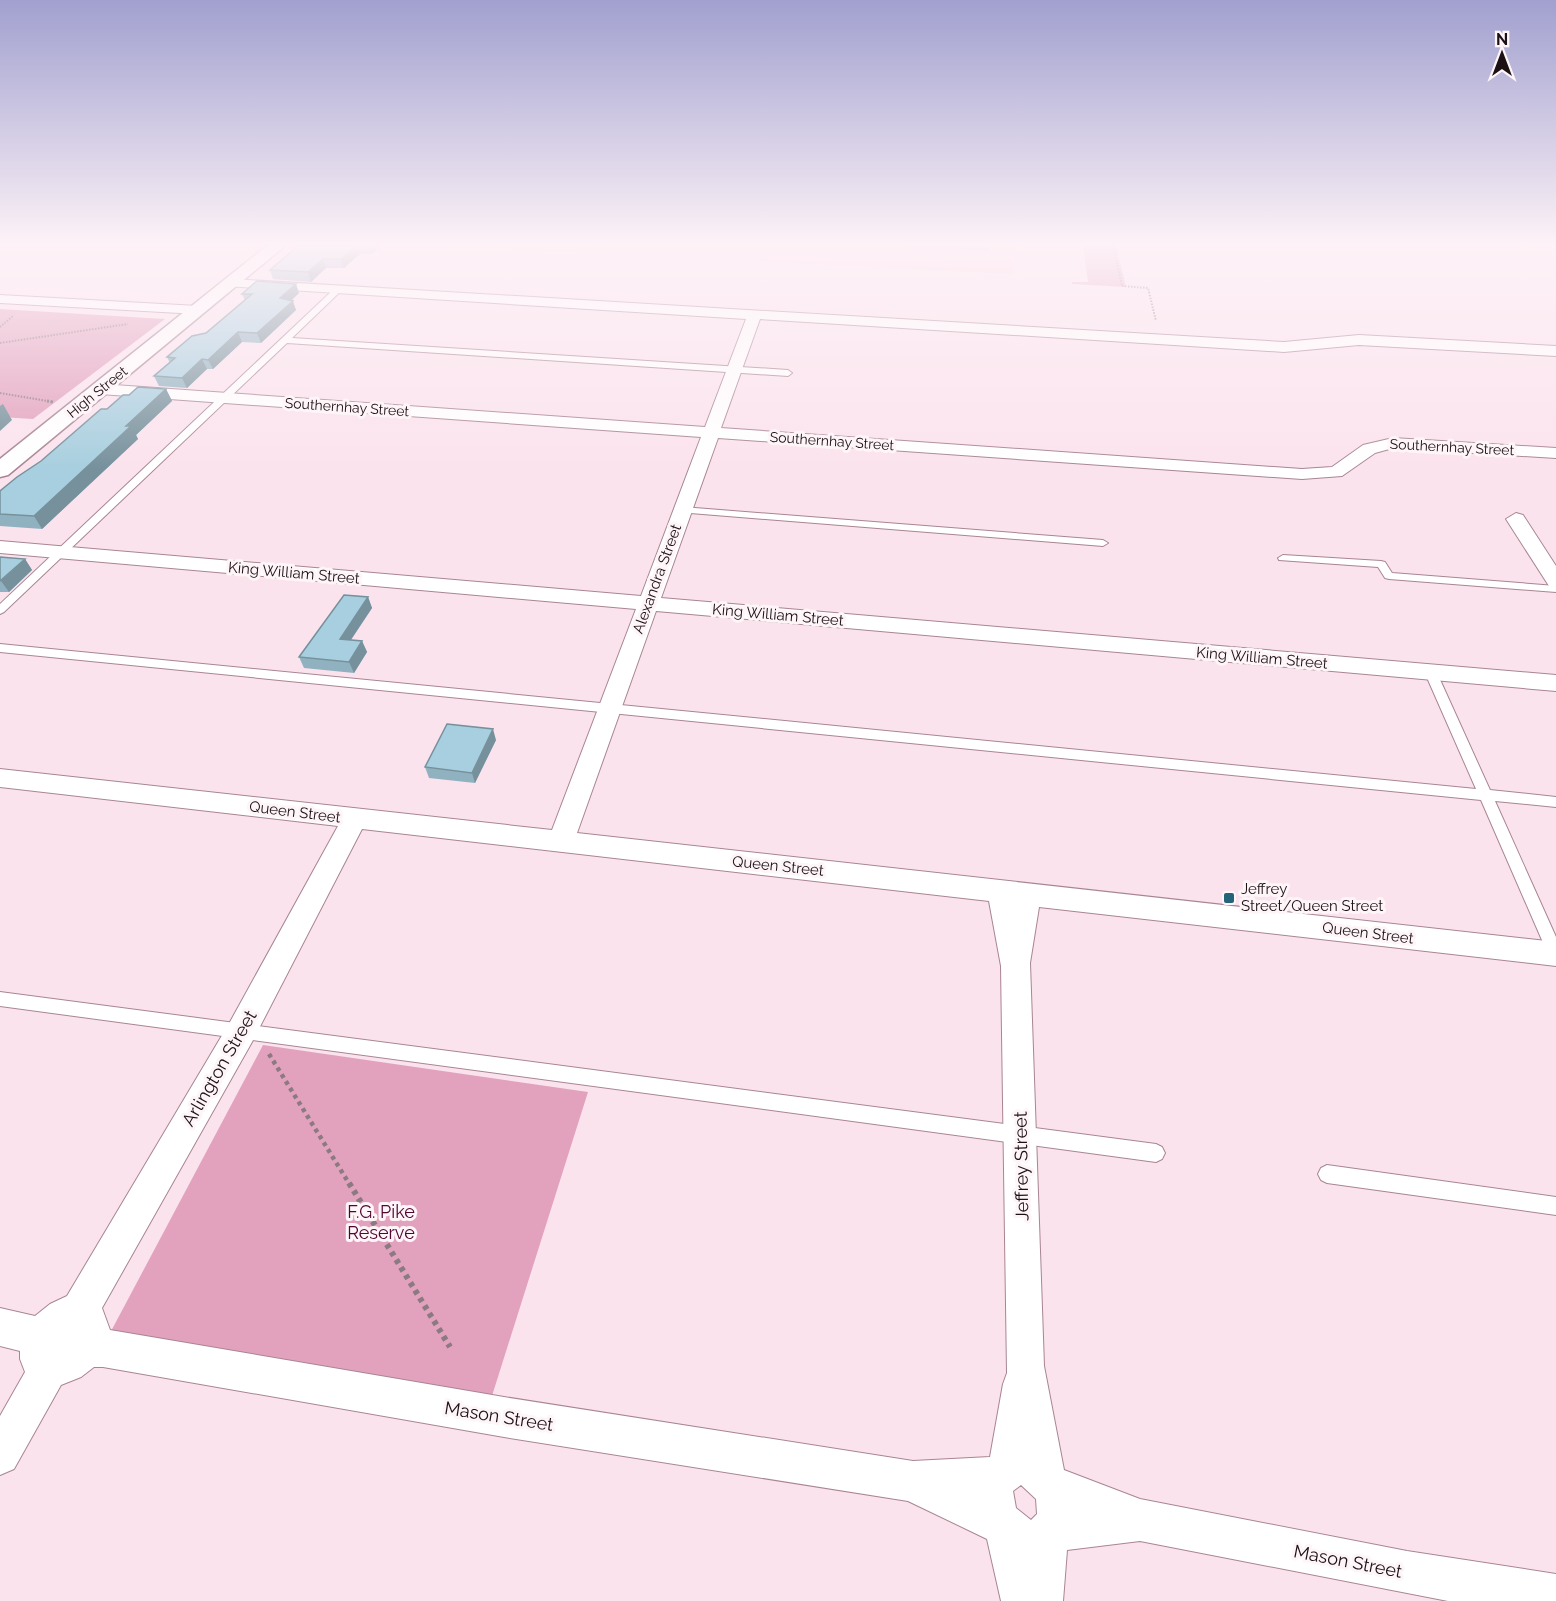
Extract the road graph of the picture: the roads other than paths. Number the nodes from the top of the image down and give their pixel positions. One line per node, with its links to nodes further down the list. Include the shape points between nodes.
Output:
1 (186, 320): 9 (main road, High Street)
2 (307, 320): 5 (lane)
3 (753, 320): 7 (street, Alexandra Street)
4 (820, 320): 6 (street, via 1284,347 1359,340)
5 (285, 340): 7 (lane); 10 (lane)
6 (1556, 351)
7 (733, 369): 8 (lane); 11 (street, Alexandra Street)
8 (788, 373)
9 (100, 389): 10 (street, Southernhay Street); 13 (main road, High Street)
10 (224, 398): 11 (street, Southernhay Street); 18 (lane)
11 (710, 432): 12 (street, Southernhay Street, via 1320,475 1336,472 1375,446 1393,442); 14 (street, Alexandra Street)
12 (1556, 453)
13 (0, 470)
14 (682, 510): 16 (lane); 22 (street, Alexandra Street)
15 (1516, 519): 20 (street)
16 (1103, 543)
17 (0, 547): 18 (street, King William Street)
18 (62, 552): 22 (street, King William Street); 23 (lane)
19 (1282, 558): 21 (lane, via 1381,564 1389,576)
20 (1556, 582)
21 (1556, 589)
22 (649, 604): 25 (street, King William Street); 27 (street, Alexandra Street)
23 (0, 610)
24 (0, 648): 27 (lane)
25 (1431, 673): 26 (street, King William Street); 29 (lane)
26 (1556, 683)
27 (610, 709): 29 (lane); 32 (street, Alexandra Street)
28 (0, 778): 31 (street, Queen Street)
29 (1488, 795): 30 (lane); 34 (lane)
30 (1556, 802)
31 (355, 818): 32 (street, Queen Street); 36 (street, Arlington Street)
32 (561, 842): 33 (street, Queen Street)
33 (1014, 892): 34 (street, Queen Street); 37 (street, Jeffrey Street, via 1025,918 1016,966)
34 (1556, 954)
35 (0, 999): 36 (lane)
36 (252, 1038): 37 (lane); 42 (street, Arlington Street)
37 (1020, 1133): 38 (lane); 45 (street, Jeffrey Street)
38 (1156, 1153)
39 (1327, 1174): 40 (lane)
40 (1556, 1206)
41 (0, 1327): 43 (street)
42 (82, 1331): 43 (street, via 69,1364); 46 (street, Mason Street, via 103,1348 504,1417)
43 (45, 1353): 44 (street)
44 (0, 1455)
45 (1026, 1475): 46 (street, Mason Street); 47 (street, Mason Street); 48 (street, Jeffrey Street, via 1058,1509 1057,1521); 48 (street, via 993,1491 993,1502)
46 (913, 1481): 48 (street, Mason Street)
47 (1140, 1520): 48 (street, Mason Street); 49 (street, Mason Street, via 1407,1573)
48 (1027, 1530): 50 (street); 51 (street)
49 (1556, 1596)
50 (1023, 1601)
51 (1041, 1601)

